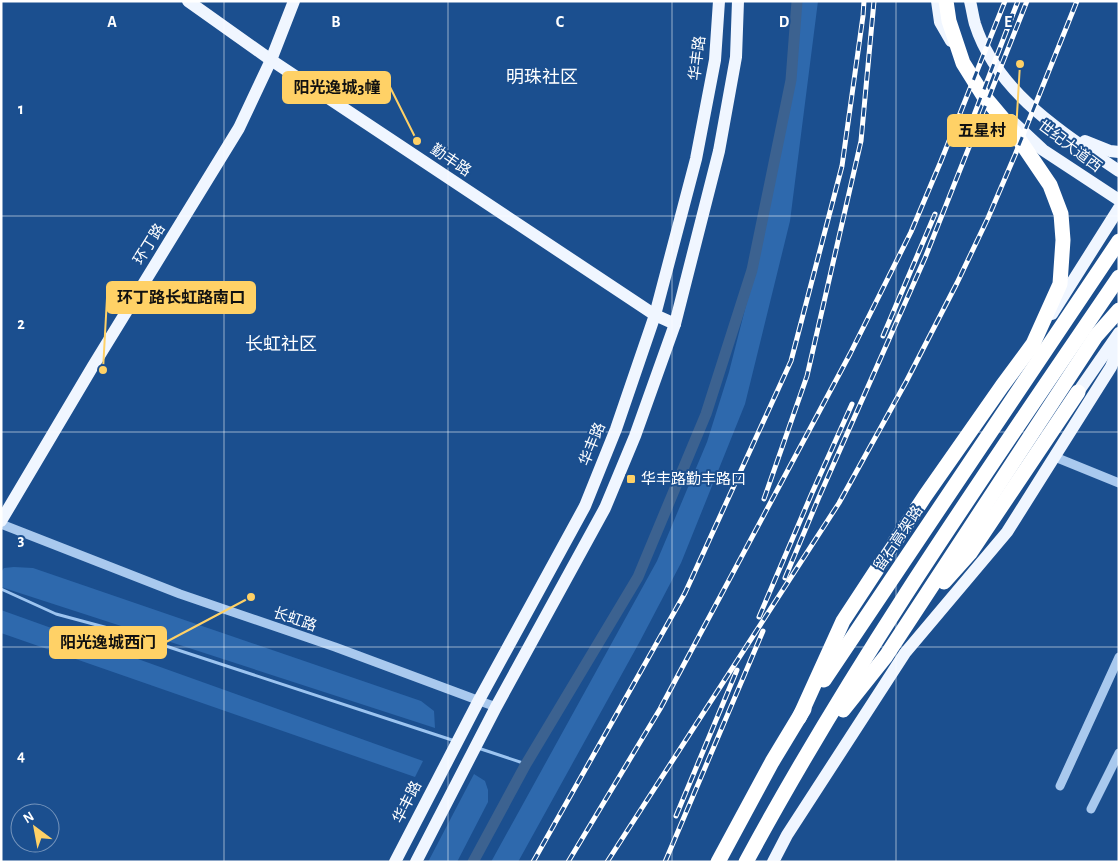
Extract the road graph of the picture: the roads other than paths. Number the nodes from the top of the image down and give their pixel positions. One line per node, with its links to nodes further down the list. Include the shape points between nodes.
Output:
1 (188, 1): 8 (main road, 勤丰路)
2 (294, 1): 8 (main road, 环丁路)
3 (719, 1): 19 (main road, 华丰路, via 715,60 696,159)
4 (738, 1): 20 (main road, via 736,57 719,150)
5 (937, 1): 9 (main road, via 940,22)
6 (946, 1): 9 (highway)
7 (970, 1): 11 (main road, via 975,24 992,61 1022,99)
8 (271, 60): 19 (main road, 勤丰路); 27 (main road, 环丁路, via 239,128)
9 (963, 63): 10 (highway)
10 (983, 96): 14 (main road, 世纪大道西, via 1044,150); 22 (highway, via 1038,165 1061,214 1060,284)
11 (1062, 132): 12 (main road); 13 (main road, 世纪大道西)
12 (1119, 152)
13 (1119, 171)
14 (1119, 200)
15 (1119, 208): 22 (main road)
16 (1119, 241): 32 (highway, 留石高架路)
17 (1119, 277): 34 (highway, via 964,504)
18 (1119, 310): 28 (highway, via 1096,336)
19 (655, 315): 20 (main road, 勤丰路); 30 (main road, 华丰路, via 616,429 585,506)
20 (675, 324): 31 (main road, via 605,508)
21 (1119, 333): 24 (main road)
22 (1033, 344): 32 (highway, via 842,621)
23 (1119, 347): 25 (main road, via 1111,367)
24 (1078, 392): 28 (highway, via 970,553)
25 (1055, 456): 26 (street); 41 (main road, via 1007,532 905,652 787,835)
26 (1119, 483)
27 (1, 522): 30 (street, 长虹路, via 171,590)
28 (911, 619): 34 (highway)
29 (1119, 657): 35 (street)
30 (479, 700): 31 (street, 长虹路); 37 (main road, 华丰路)
31 (496, 707): 38 (main road)
32 (799, 718): 39 (highway, 留石高架路)
33 (1119, 753): 36 (street)
34 (804, 760): 40 (highway)
35 (1060, 786)
36 (1091, 809)
37 (395, 862)
38 (416, 862)
39 (718, 862)
40 (746, 862)
41 (773, 862)

